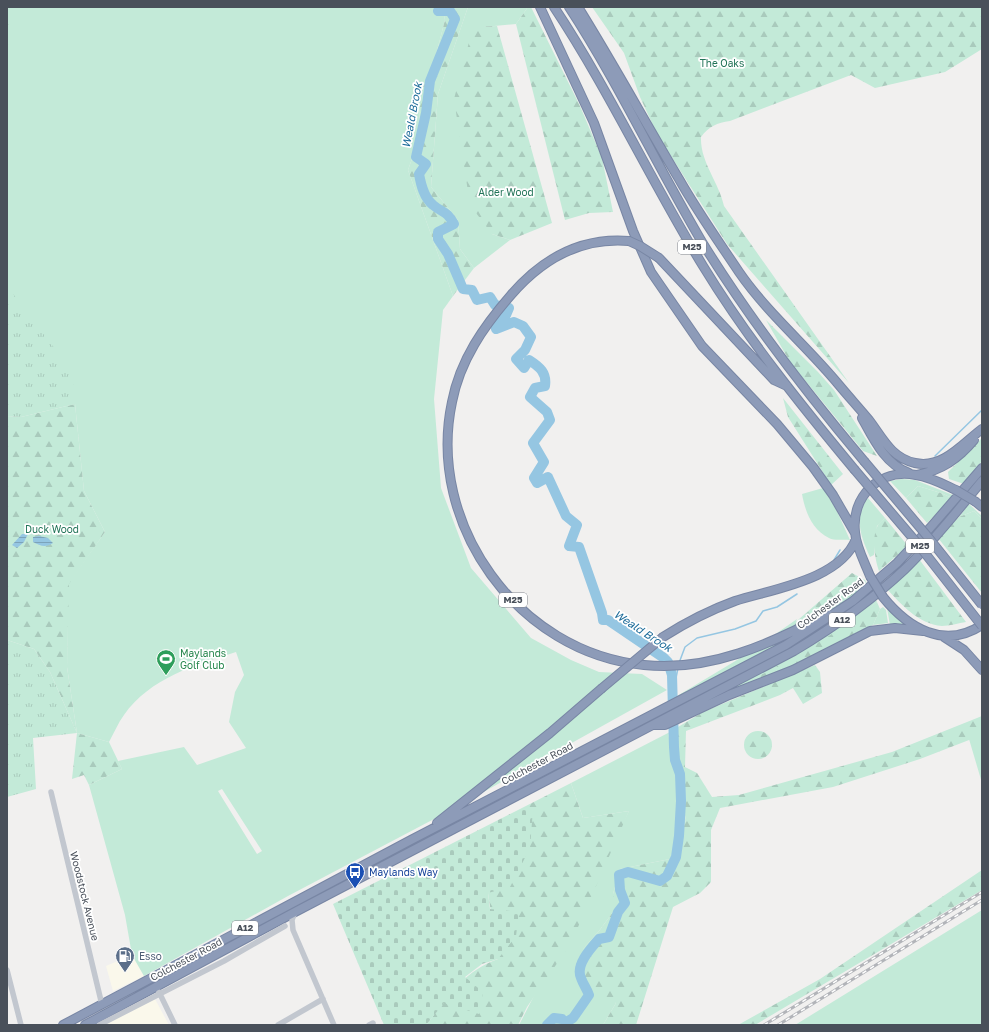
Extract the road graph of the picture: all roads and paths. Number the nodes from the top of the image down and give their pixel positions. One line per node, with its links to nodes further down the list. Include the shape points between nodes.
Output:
1 (540, 7): 14 (highway, via 594,123 630,225 651,272 702,346 777,424 813,467 833,495)
2 (554, 7): 7 (highway, M25, via 704,267 742,326)
3 (569, 7): 5 (highway, M25, via 602,60)
4 (578, 7): 6 (highway, M25, via 679,180)
5 (655, 156): 6 (highway, M25); 16 (highway, M25, bridge, via 705,246 753,320 805,390)
6 (739, 272): 8 (highway, M25)
7 (788, 386): 15 (highway, M25, bridge, via 774,380 659,258 629,241 611,239 584,245 545,263 520,285 479,335 460,375 447,429 447,469 456,506 472,544 493,579 521,609 547,631 577,647 600,656 643,665 690,664 732,656 782,637); 17 (highway, M25, bridge)
8 (858, 408): 9 (highway, M25, via 891,450 900,458 915,463 931,463 946,458); 11 (highway, M25, via 880,450 895,466)
9 (982, 430): 11 (highway, via 950,463 940,469)
10 (982, 468): 15 (highway, Colchester Road / A12, via 897,563)
11 (914, 474): 13 (highway, bridge, via 956,490); 14 (highway, via 888,476 870,487 858,505)
12 (982, 481): 21 (highway, Colchester Road / A12, via 917,556 858,609 794,651)
13 (979, 505)
14 (855, 536): 18 (highway, bridge, via 870,576 891,606); 23 (highway, A12, bridge, via 847,556 813,577 721,607 663,638)
15 (868, 588): 23 (highway, Colchester Road / A12, via 829,618 786,645)
16 (982, 605)
17 (982, 626): 19 (highway, via 967,633)
18 (923, 631): 19 (highway); 21 (highway, A12, via 881,628 865,633 802,666)
19 (944, 637): 20 (highway, via 964,650)
20 (982, 670)
21 (680, 714): 24 (highway, Colchester Road / A12, via 652,725)
22 (51, 792): 31 (street, Woodstock Avenue)
23 (428, 832): 31 (highway, Colchester Road / A12)
24 (294, 914): 25 (highway, Colchester Road / A12); 26 (street, Colchester Road); 27 (street)
25 (270, 925): 26 (street); 29 (highway, Colchester Road / A12)
26 (285, 926): 27 (street); 29 (street, Colchester Road, via 237,954)
27 (293, 930): 30 (street)
28 (7, 970): 32 (street)
29 (158, 990): 34 (highway, Colchester Road / A12); 35 (street, Colchester Road); 36 (street)
30 (323, 1000): 37 (street); 38 (street)
31 (102, 1005): 33 (highway, Colchester Road / A12)
32 (21, 1025)
33 (63, 1025)
34 (85, 1025)
35 (99, 1025)
36 (175, 1025)
37 (278, 1025)
38 (334, 1025)

